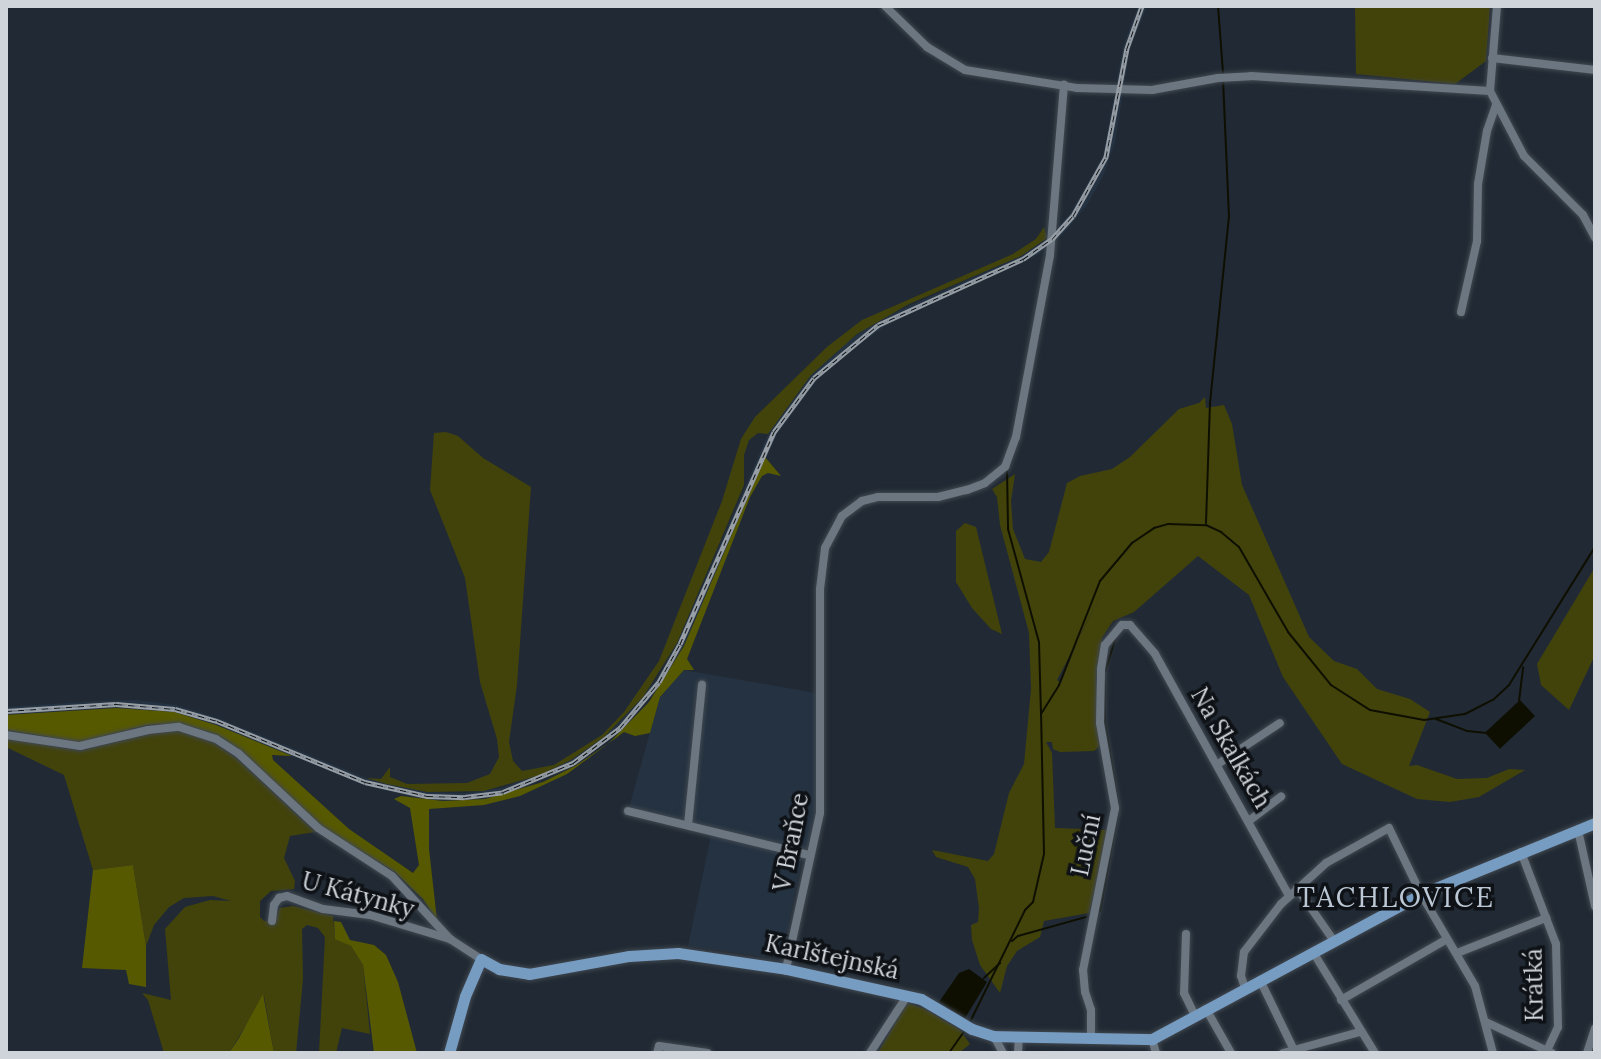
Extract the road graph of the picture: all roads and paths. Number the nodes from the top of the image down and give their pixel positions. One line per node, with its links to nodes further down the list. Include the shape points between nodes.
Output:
1 (885, 6): 5 (street, via 927,47 965,70)
2 (1497, 6): 3 (street)
3 (1492, 58): 4 (street); 6 (street)
4 (1595, 70)
5 (1064, 85): 6 (street, via 1152,90 1222,77); 22 (street, V Braňce, via 1050,255 1012,452 998,475 967,490 862,501 831,532 822,561 823,785)
6 (1490, 91): 7 (street)
7 (1496, 105): 8 (street, via 1529,163); 10 (street, via 1480,170 1477,241)
8 (1592, 222): 9 (street)
9 (1595, 238)
10 (1461, 312)
11 (1130, 625): 15 (street, Na Skalkách, via 1155,654); 49 (street, Luční, via 1111,633 1101,669 1100,723 1115,808 1083,970)
12 (702, 685): 19 (street)
13 (1280, 723): 15 (street)
14 (6, 735): 30 (street, Karlštejnská, via 60,745 100,744 179,727 216,739 318,828 392,876)
15 (1218, 764): 18 (street, Na Skalkách)
16 (1281, 797): 18 (street)
17 (628, 811): 19 (street)
18 (1250, 820): 25 (street, Na Skalkách)
19 (688, 825): 22 (street)
20 (1586, 826): 21 (main road, Karlštejnská); 26 (street)
21 (1521, 852): 24 (main road, Karlštejnská); 27 (street, Krátká)
22 (809, 855): 36 (street, V Braňce)
23 (1297, 888): 24 (street, via 1326,863 1389,828); 25 (street); 32 (street)
24 (1421, 894): 31 (street); 32 (main road, Karlštejnská)
25 (1289, 896): 38 (street, via 1244,952)
26 (1595, 906)
27 (1546, 918): 34 (street); 52 (street, Krátká, via 1556,944 1559,983 1558,1027)
28 (272, 921): 30 (street, U Kátynky, via 274,905 287,896)
29 (1186, 934): 42 (street, via 1184,993)
30 (450, 939): 35 (street, Karlštejnská)
31 (1447, 939): 34 (street); 40 (street)
32 (1334, 941): 33 (main road, Karlštejnská)
33 (1313, 952): 37 (main road, Karlštejnská); 40 (street)
34 (1457, 953): 43 (street)
35 (481, 959): 36 (main road, Karlštejnská, via 499,969 529,974 678,953); 53 (main road)
36 (786, 969): 39 (main road, Karlštejnská)
37 (1260, 980): 38 (main road, Karlštejnská); 51 (street)
38 (1245, 988): 41 (main road, Karlštejnská)
39 (907, 996): 46 (main road, Karlštejnská); 55 (street)
40 (1341, 1000): 45 (street)
41 (1206, 1009): 42 (main road, Karlštejnská); 59 (street)
42 (1195, 1016): 48 (main road, Karlštejnská)
43 (1486, 1022): 52 (street); 62 (street)
44 (1595, 1028): 63 (street)
45 (1360, 1032): 51 (street); 61 (street)
46 (994, 1036): 47 (main road, Karlštejnská); 56 (street)
47 (1019, 1036): 49 (main road, Karlštejnská); 57 (street)
48 (1152, 1039): 49 (main road, Karlštejnská); 58 (street)
49 (1091, 1040)
50 (658, 1050): 54 (street)
51 (1294, 1050): 60 (street)
52 (1550, 1052)
53 (449, 1053)
54 (707, 1053)
55 (870, 1053)
56 (1003, 1053)
57 (1018, 1053)
58 (1156, 1053)
59 (1231, 1053)
60 (1283, 1053)
61 (1375, 1053)
62 (1493, 1053)
63 (1587, 1053)

